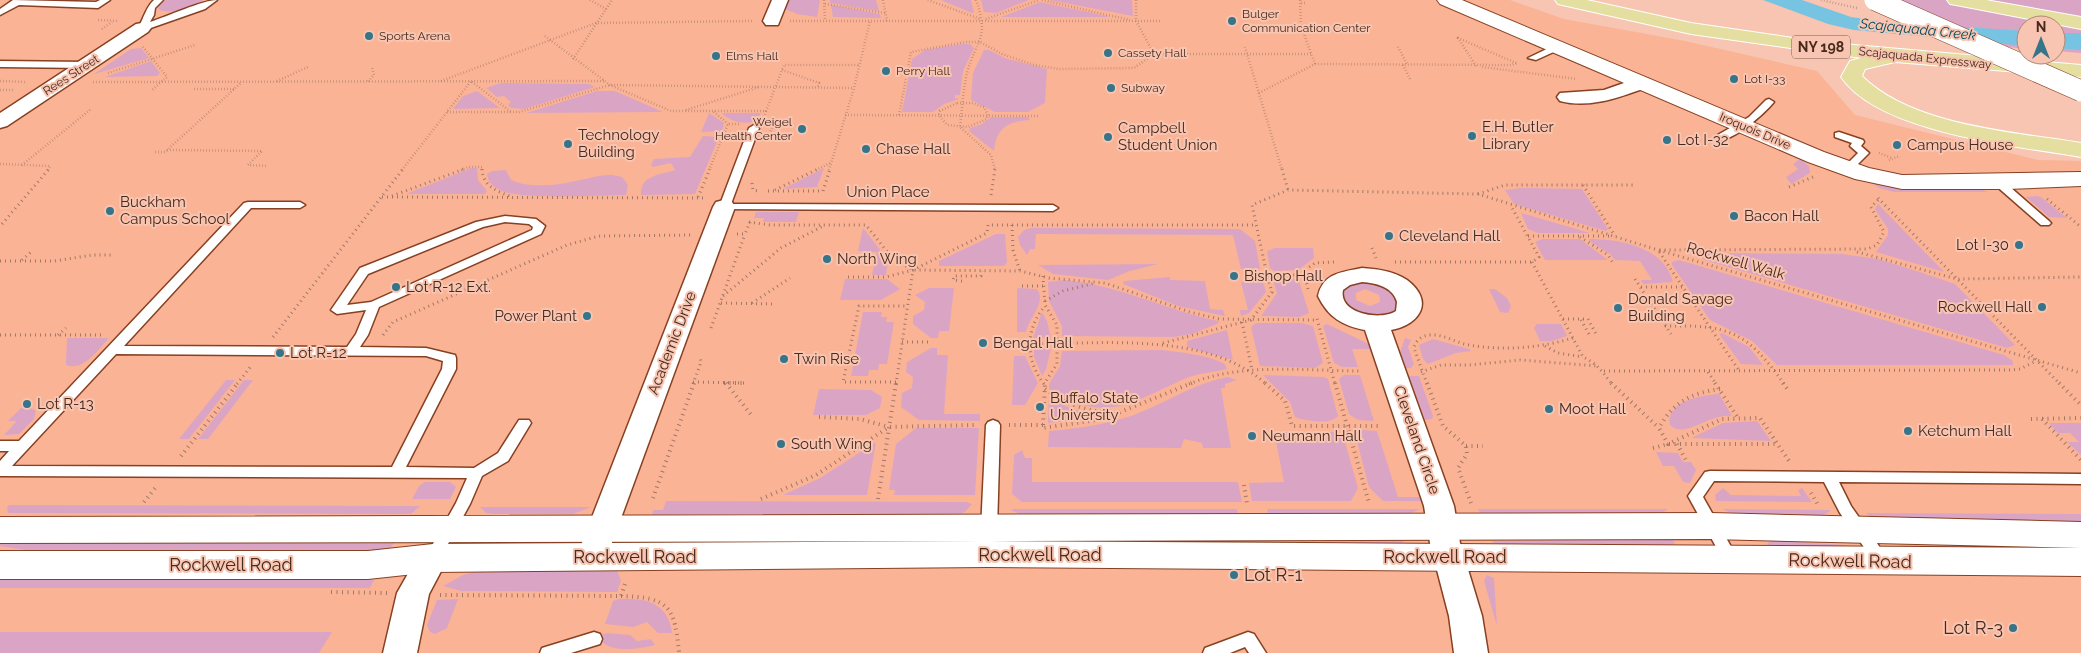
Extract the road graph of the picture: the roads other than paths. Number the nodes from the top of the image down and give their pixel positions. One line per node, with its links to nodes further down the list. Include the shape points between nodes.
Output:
1 (106, 0): 9 (lane, via 98,5)
2 (158, 0): 11 (lane)
3 (780, 0): 14 (street)
4 (1446, 0): 17 (street, Iroquois Drive)
5 (1564, 0): 18 (highway, Scajaquada Expressway / NY 198, via 1654,22 1732,36)
6 (1597, 0): 20 (highway, Scajaquada Expressway / NY 198, via 1792,36)
7 (1875, 0): 25 (street, bridge)
8 (1956, 0): 15 (highway)
9 (19, 1): 12 (lane)
10 (212, 1): 13 (lane)
11 (151, 11): 13 (lane, via 164,15); 16 (lane)
12 (0, 12)
13 (183, 13): 16 (lane)
14 (772, 21)
15 (2075, 22)
16 (141, 35): 23 (street, Rees Street)
17 (1555, 48): 19 (lane); 24 (street, Iroquois Drive)
18 (1921, 57): 22 (highway, Scajaquada Expressway / NY 198); 33 (highway, via 1869,61 1858,65 1850,77 1866,94 1899,111 1969,129)
19 (1533, 58)
20 (2081, 59)
21 (0, 64): 23 (lane)
22 (2081, 71)
23 (91, 76): 28 (street, Rees Street)
24 (1640, 83): 26 (street, via 1611,95); 29 (street, Iroquois Drive)
25 (2081, 91)
26 (1567, 97)
27 (1769, 102): 29 (lane)
28 (0, 122)
29 (1742, 125): 32 (lane); 34 (street, Iroquois Drive)
30 (749, 126): 37 (lane, Academic Drive)
31 (1840, 134): 34 (lane, via 1859,142 1855,146 1864,153)
32 (1720, 138)
33 (2081, 150)
34 (1847, 168): 36 (street, Iroquois Drive, via 1902,182)
35 (2081, 179): 36 (street, Iroquois Drive)
36 (1998, 182): 40 (lane)
37 (716, 202): 39 (lane, Union Place); 61 (street, Academic Drive)
38 (300, 205): 43 (lane, via 248,205)
39 (1053, 208)
40 (2045, 223)
41 (374, 305): 41 (lane, via 337,310 364,271 480,224 505,219 532,221 539,226 537,232); 44 (lane, via 362,335)
42 (1376, 324): 60 (street, Cleveland Circle, via 1440,506)
43 (111, 350): 44 (lane); 48 (lane)
44 (351, 351): 50 (lane, via 426,352 450,358 444,378)
45 (524, 423): 51 (lane, via 503,457)
46 (993, 425): 59 (lane)
47 (0, 446): 48 (lane)
48 (22, 446): 49 (lane)
49 (0, 470): 50 (lane)
50 (396, 472): 51 (lane)
51 (476, 473): 55 (lane)
52 (1829, 477): 53 (lane); 54 (lane, via 1710,476 1695,496); 57 (lane)
53 (2081, 479)
54 (1711, 526): 57 (street, Rockwell Road); 60 (street, Rockwell Road); 63 (lane)
55 (450, 528): 56 (street, Rockwell Road); 61 (street, Rockwell Road); 62 (lane)
56 (0, 530)
57 (1860, 530): 58 (street, Rockwell Road); 64 (lane)
58 (2081, 535)
59 (988, 541): 60 (street, Rockwell Road); 61 (street, Rockwell Road)
60 (1445, 542): 63 (street, Rockwell Road); 72 (street, Cleveland Circle, via 1470,632)
61 (597, 543): 62 (street, Rockwell Road)
62 (433, 558): 66 (street, Rockwell Road, via 368,565); 68 (street, via 413,593)
63 (1730, 559): 64 (street, Rockwell Road)
64 (1882, 562): 65 (street, Rockwell Road)
65 (2081, 562)
66 (0, 565)
67 (594, 639): 69 (lane)
68 (400, 653)
69 (548, 653)
70 (1211, 653): 71 (lane, via 1248,639)
71 (1258, 653)
72 (1471, 653)

